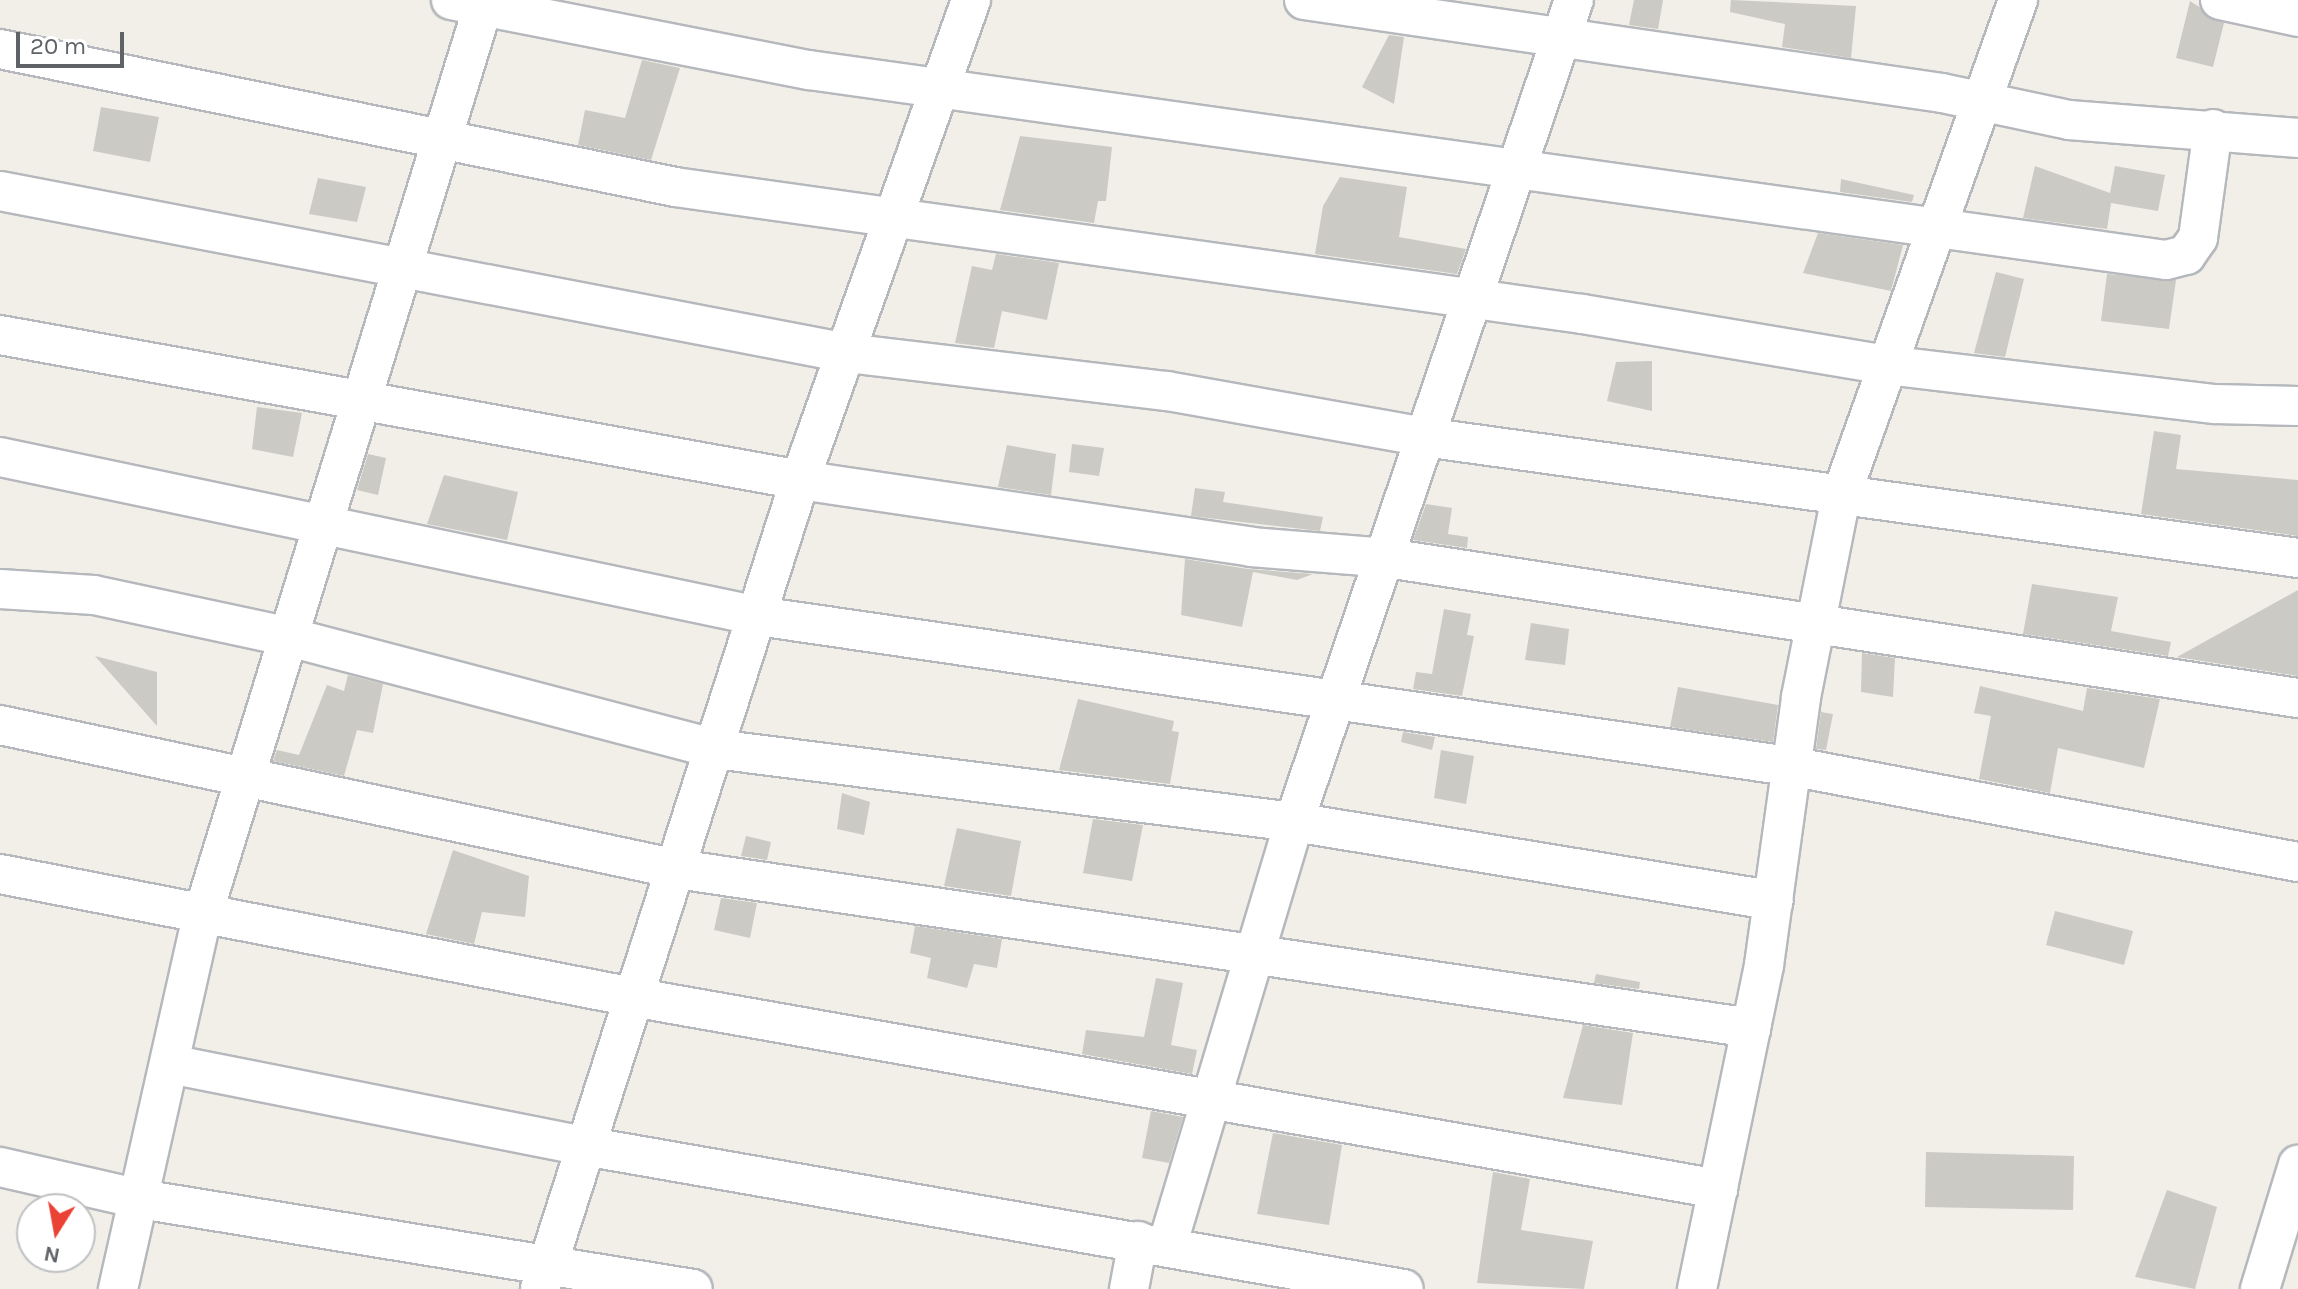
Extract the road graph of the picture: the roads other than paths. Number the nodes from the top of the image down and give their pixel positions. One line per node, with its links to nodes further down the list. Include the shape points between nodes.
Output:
1 (971, 0): 10 (street)
2 (1304, 0): 8 (street)
3 (1574, 0): 8 (street)
4 (2018, 0): 11 (street)
5 (2220, 0): 7 (street)
6 (473, 2): 10 (street, via 809,70); 13 (street)
7 (2298, 17)
8 (1560, 39): 11 (street); 15 (street)
9 (0, 49): 13 (street)
10 (943, 85): 15 (street, via 1304,134); 17 (street)
11 (1985, 100): 12 (street, via 2069,120); 18 (street)
12 (2213, 129): 14 (street); 18 (street, via 2200,226 2186,255 2166,260)
13 (441, 136): 17 (street, via 675,187); 19 (street)
14 (2298, 138)
15 (1516, 174): 18 (street); 20 (street)
16 (0, 191): 19 (street)
17 (897, 216): 20 (street); 22 (street)
18 (1937, 233): 23 (street)
19 (399, 269): 22 (street); 24 (street)
20 (1470, 301): 23 (street); 26 (street)
21 (0, 335): 24 (street)
22 (847, 353): 26 (street, via 1167,391); 28 (street)
23 (1886, 365): 25 (street, via 2215,404); 29 (street)
24 (358, 401): 28 (street); 30 (street)
25 (2298, 406)
26 (1424, 437): 29 (street); 31 (street)
27 (0, 457): 30 (street)
28 (800, 480): 31 (street, via 1251,547); 34 (street)
29 (1841, 496): 32 (street); 35 (street)
30 (321, 524): 34 (street); 36 (street)
31 (1387, 558): 35 (street); 37 (street)
32 (2298, 558)
33 (0, 589): 36 (street, via 94,595)
34 (758, 616): 37 (street); 40 (street)
35 (1813, 628): 38 (street, via 2122,666); 41 (street)
36 (285, 636): 40 (street); 42 (street)
37 (1337, 696): 41 (street); 43 (street)
38 (2298, 698)
39 (0, 725): 42 (street)
40 (715, 749): 43 (street); 45 (street)
41 (1795, 767): 44 (street); 47 (street)
42 (246, 772): 45 (street); 48 (street)
43 (1294, 822): 47 (street); 49 (street)
44 (2298, 862)
45 (677, 869): 49 (street); 50 (street)
46 (0, 874): 48 (street)
47 (1774, 901): 51 (street)
48 (202, 917): 50 (street); 52 (street)
49 (1260, 954): 51 (street); 53 (street)
50 (638, 998): 53 (street); 54 (street)
51 (1751, 1028): 57 (street)
52 (170, 1064): 54 (street); 58 (street)
53 (1210, 1101): 57 (street); 59 (street)
54 (590, 1147): 59 (street); 60 (street)
55 (2298, 1165): 67 (street)
56 (0, 1167): 58 (street)
57 (1718, 1189): 66 (street)
58 (140, 1199): 60 (street); 62 (street)
59 (1152, 1244): 61 (street); 64 (street)
60 (544, 1275): 63 (street)
61 (1262, 1278): 65 (street)
62 (118, 1289)
63 (693, 1289)
64 (1129, 1289)
65 (1404, 1289)
66 (1697, 1289)
67 (2260, 1289)

